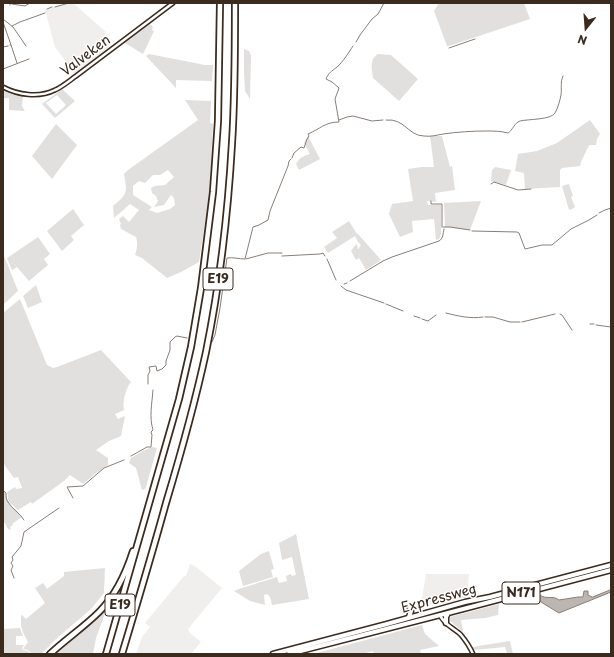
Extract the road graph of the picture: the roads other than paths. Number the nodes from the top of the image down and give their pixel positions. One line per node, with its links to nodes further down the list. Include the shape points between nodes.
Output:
1 (173, 3): 4 (street, Valveken, via 52,92 22,94)
2 (220, 3): 5 (highway, E19, via 214,192 201,288 179,399)
3 (235, 3): 16 (highway, E19, via 232,142 224,241 214,306 195,399)
4 (3, 87)
5 (133, 555): 14 (highway, via 106,605); 15 (highway, E19)
6 (611, 566): 10 (highway, Expressweg / N171)
7 (611, 570): 11 (highway, Expressweg / N171)
8 (410, 608): 12 (highway)
9 (416, 611): 10 (highway)
10 (423, 614): 12 (highway, Expressweg / N171)
11 (448, 614): 13 (highway, Expressweg / N171); 13 (highway)
12 (409, 617): 17 (highway, Expressweg / N171)
13 (443, 619): 18 (highway, Expressweg, via 434,617); 19 (street, via 461,636)
14 (50, 654)
15 (106, 654)
16 (122, 654)
17 (273, 654)
18 (289, 654)
19 (473, 654)

